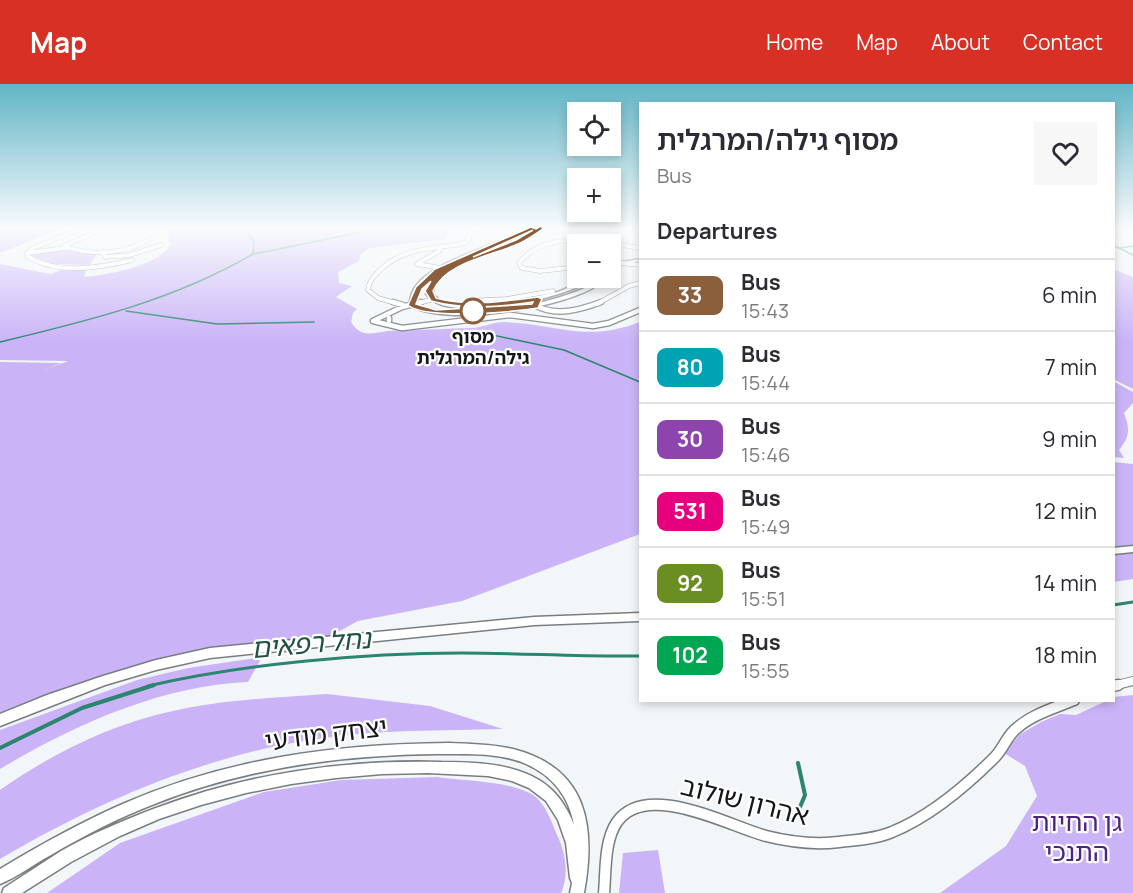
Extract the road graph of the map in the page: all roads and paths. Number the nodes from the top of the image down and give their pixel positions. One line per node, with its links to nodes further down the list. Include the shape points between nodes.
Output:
1 (64, 266): 2 (street)
2 (102, 266)
3 (384, 266): 18 (street, via 371,278 369,292)
4 (423, 266): 9 (street)
5 (447, 266): 9 (street)
6 (459, 266): 14 (street, via 431,286 429,294)
7 (520, 266): 8 (street, via 540,271)
8 (567, 268)
9 (432, 270): 19 (street)
10 (639, 283): 17 (street, via 624,286 599,303 566,310 547,310)
11 (576, 288): 17 (street)
12 (587, 288): 17 (street)
13 (553, 291): 15 (street)
14 (434, 299): 15 (street, via 458,305); 19 (street)
15 (523, 300): 16 (street); 17 (street); 17 (street); 19 (street, via 436,312)
16 (467, 301)
17 (536, 302)
18 (393, 304): 19 (street); 20 (street)
19 (411, 305): 20 (street); 23 (street)
20 (393, 310): 22 (street)
21 (639, 311): 25 (street, via 599,326 576,327 510,315)
22 (379, 317): 23 (street); 24 (street, via 373,321)
23 (389, 320): 24 (street); 25 (street, via 395,326)
24 (378, 323): 25 (street, via 393,328)
25 (415, 326)
26 (1133, 549): 27 (main road)
27 (1115, 550)
28 (639, 617): 32 (main road, via 534,621 210,653 117,675)
29 (1133, 681): 30 (street)
30 (1115, 686)
31 (1069, 702): 36 (street, אהרון שולוב, via 1014,730 996,757 893,832 833,843 798,842 668,805 632,808 617,821 612,834)
32 (0, 720)
33 (0, 878): 34 (street, יצחק מודעי, via 106,817 249,767 349,751 485,749 521,757 559,779 575,809 583,844)
34 (577, 892): 35 (street, יצחק מודעי, via 575,850 567,823 539,785 481,767 382,767 278,779 187,804 74,852)
35 (9, 893)
36 (604, 893)

